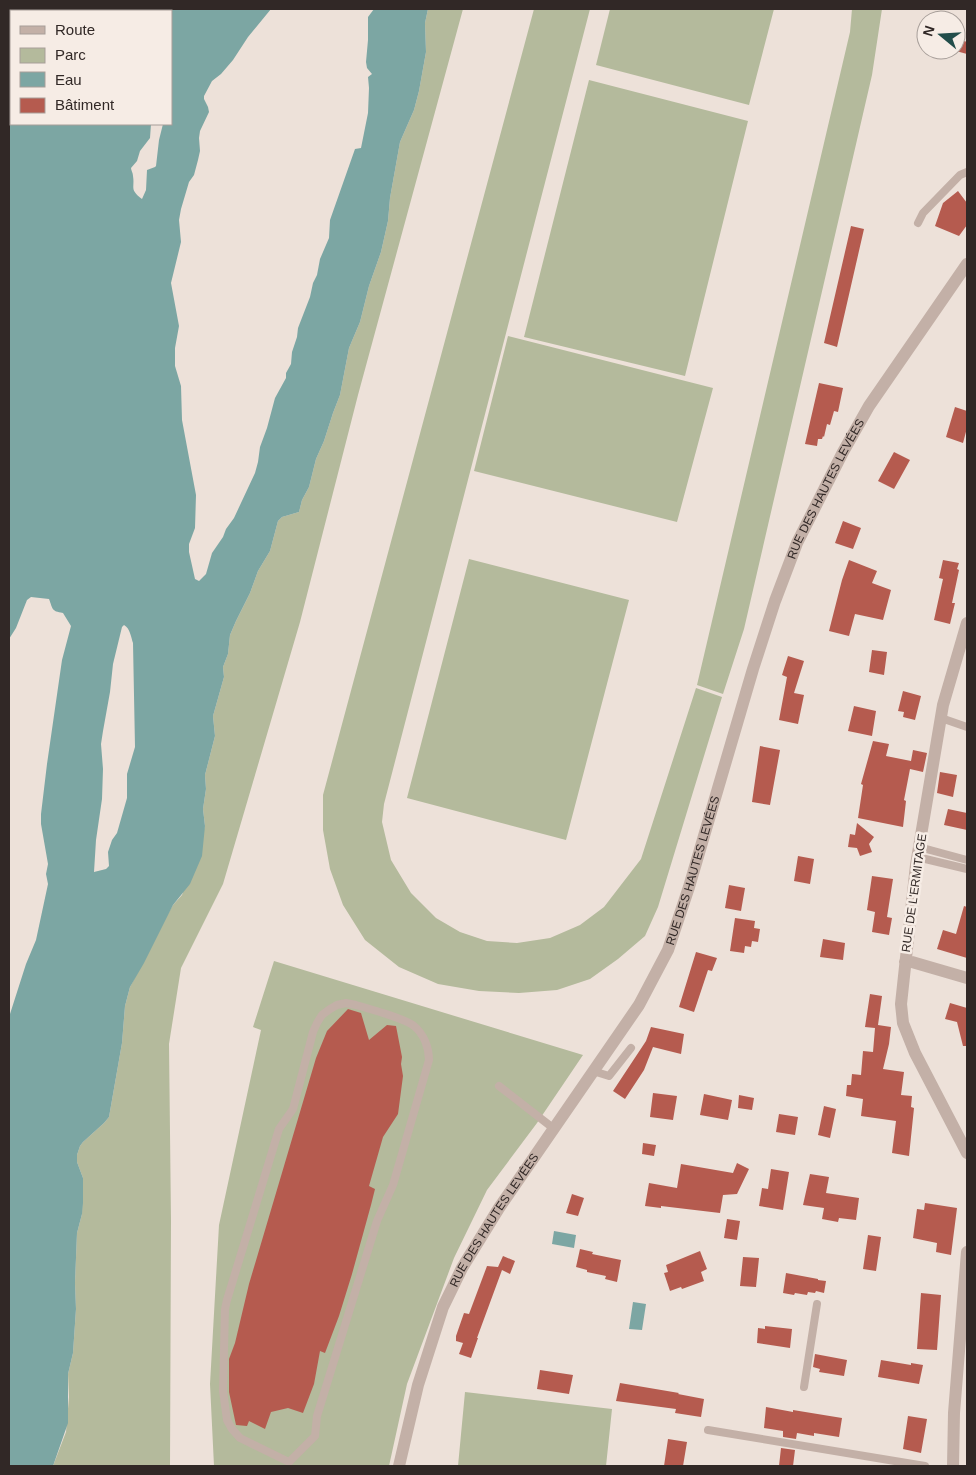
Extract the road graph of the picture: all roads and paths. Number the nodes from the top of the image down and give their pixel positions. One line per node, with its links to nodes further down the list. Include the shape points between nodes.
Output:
1 (967, 172): 2 (lane, via 940,194)
2 (918, 223)
3 (967, 264): 13 (street, RUE DES HAUTES LEVÉES, via 868,406 797,543 753,669 668,950 639,1005)
4 (967, 623): 5 (street, RUE DE L'ERMITAGE)
5 (941, 718): 6 (lane); 7 (street, RUE DE L'ERMITAGE)
6 (967, 727)
7 (918, 852): 8 (lane); 9 (lane); 10 (street, RUE DE L'ERMITAGE)
8 (967, 860)
9 (967, 869)
10 (905, 962): 11 (street); 16 (street, RUE DE L'ERMITAGE, via 901,1004 903,1023)
11 (967, 978)
12 (631, 1048): 13 (lane, via 608,1076)
13 (593, 1071): 15 (street, RUE DES HAUTES LEVÉES)
14 (499, 1086): 15 (lane)
15 (553, 1128): 24 (street, RUE DES HAUTES LEVÉES, via 498,1208 443,1307 418,1386)
16 (967, 1153)
17 (967, 1252): 21 (street)
18 (817, 1304): 19 (lane)
19 (804, 1387)
20 (708, 1430): 25 (lane)
21 (954, 1438): 22 (street); 26 (street)
22 (967, 1439)
23 (289, 1464): 23 (lane, via 315,1436 317,1416 377,1221 393,1185 429,1060 429,1051 414,1025 356,1004 330,1009 322,1015 313,1032 292,1108 279,1129 225,1308 223,1391 227,1420 240,1438)
24 (398, 1466)
25 (925, 1466)
26 (953, 1466)

